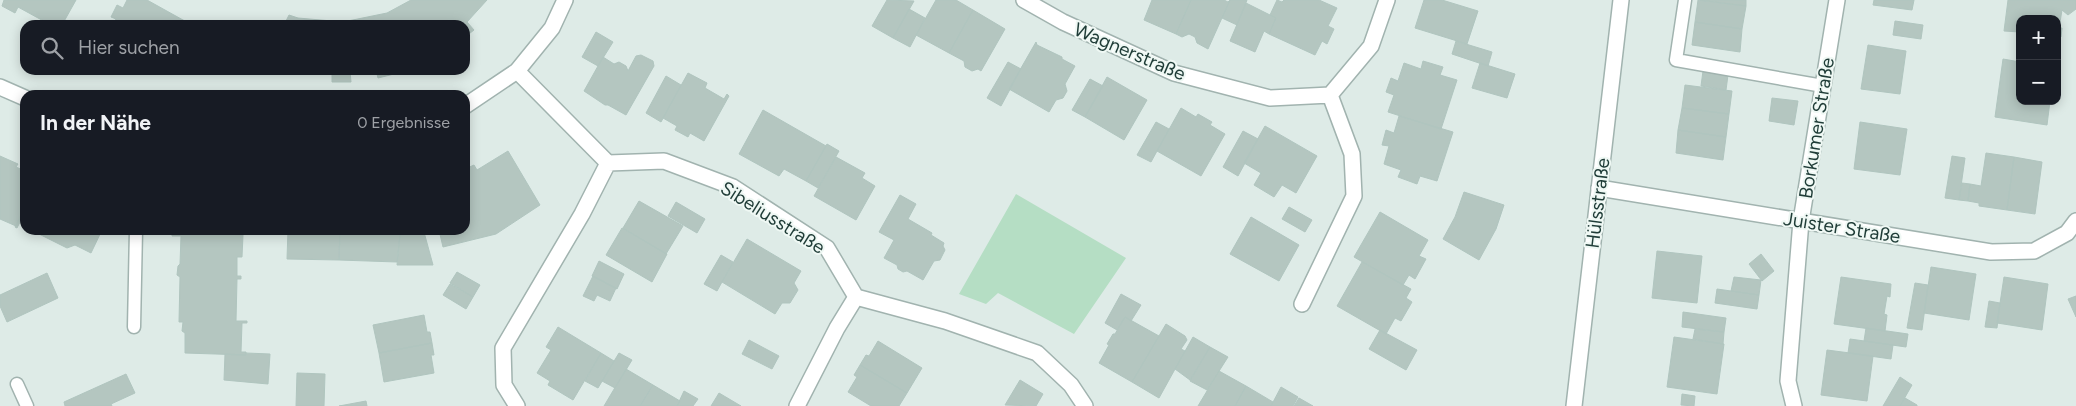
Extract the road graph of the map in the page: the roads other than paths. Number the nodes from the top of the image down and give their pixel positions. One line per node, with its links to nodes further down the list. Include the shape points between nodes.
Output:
1 (564, 0): 7 (street, via 552,28)
2 (1024, 0): 10 (street, Wagnerstraße, via 1174,74 1270,98)
3 (1387, 0): 10 (street, via 1370,46)
4 (1621, 0): 14 (street, Hülsstraße)
5 (1684, 0): 8 (lane, via 1676,60)
6 (1837, 0): 8 (street, Borkumer Straße)
7 (517, 71): 12 (street); 13 (street)
8 (1823, 86): 15 (street, Borkumer Straße)
9 (0, 87): 11 (street)
10 (1330, 95): 19 (street, via 1352,154 1354,196)
11 (20, 96)
12 (470, 103)
13 (608, 162): 18 (street, Sibeliusstraße, via 664,161 733,187 827,248); 23 (street, via 582,214 503,348 504,385)
14 (1599, 188): 15 (street, Juister Straße); 26 (street, Hülsstraße)
15 (1801, 221): 16 (street, Juister Straße, via 1991,252 2034,251 2066,233); 27 (street, Borkumer Straße, via 1788,380)
16 (2076, 221)
17 (136, 235): 20 (lane)
18 (856, 297): 24 (street); 25 (street, via 945,321 1037,353 1070,385)
19 (1302, 304)
20 (134, 327)
21 (17, 384): 22 (lane)
22 (27, 406)
23 (516, 406)
24 (797, 406)
25 (1085, 406)
26 (1574, 406)
27 (1794, 406)

